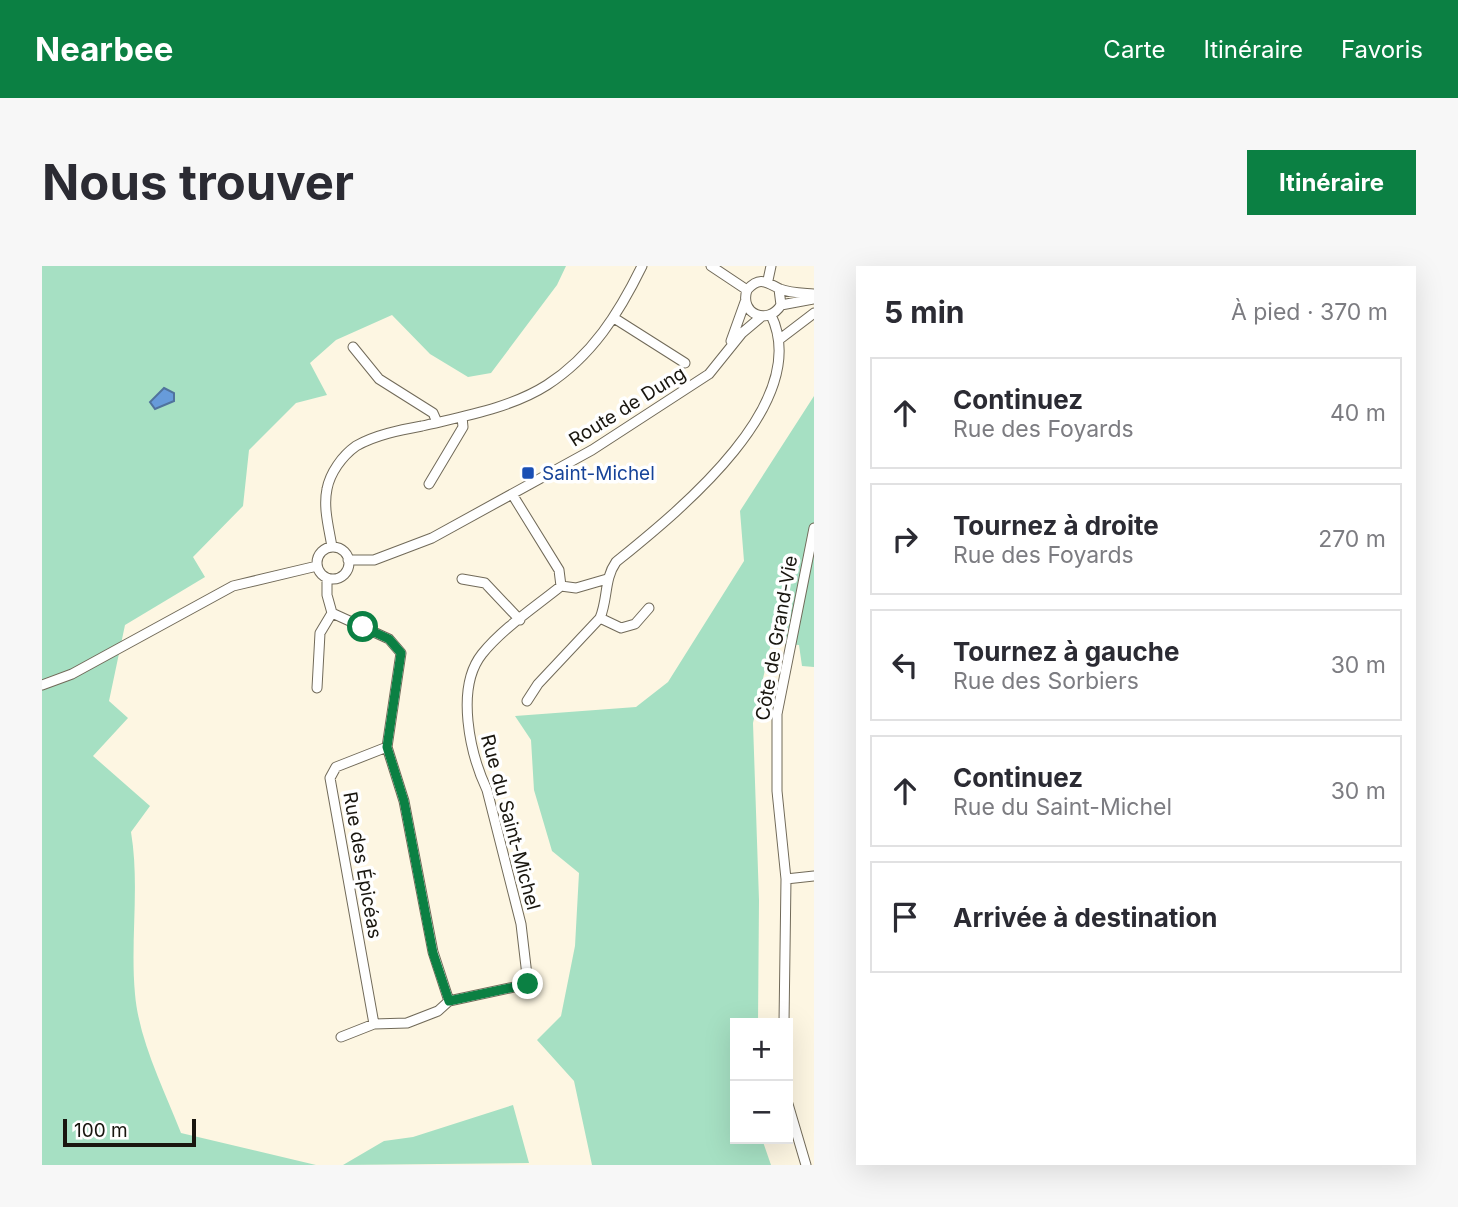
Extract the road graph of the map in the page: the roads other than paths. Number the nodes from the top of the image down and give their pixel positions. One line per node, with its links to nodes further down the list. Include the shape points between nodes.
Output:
1 (642, 266): 13 (street)
2 (711, 266): 5 (street)
3 (771, 266): 4 (street)
4 (768, 281): 5 (street); 6 (street)
5 (747, 289): 9 (street)
6 (779, 289): 7 (street); 10 (street)
7 (814, 293)
8 (814, 299): 10 (street)
9 (745, 302): 12 (street, via 754,315); 16 (street, Route de Dung)
10 (781, 304): 12 (street)
11 (814, 313): 14 (street)
12 (766, 316): 14 (street); 16 (street, Route de Dung)
13 (614, 318): 17 (street); 18 (street, via 572,367 546,386 517,401)
14 (779, 339): 28 (street, via 772,381 750,429 705,487 616,562)
15 (353, 347): 19 (street, via 379,379 433,413)
16 (725, 352): 21 (street, Route de Dung, via 692,387)
17 (685, 363)
18 (462, 417): 19 (street); 20 (street, via 463,426)
19 (437, 422): 23 (street, via 379,436 356,447 337,464 327,489)
20 (429, 484)
21 (512, 494): 24 (street, Route de Dung, via 432,538 374,559); 29 (street, via 559,570)
22 (814, 528): 39 (street, Côte de Grand-Vie, via 777,714 777,791)
23 (331, 547): 24 (street, via 342,550); 25 (street, via 320,553)
24 (348, 559): 26 (street, via 345,572)
25 (317, 566): 26 (street); 34 (street, via 233,586 72,674)
26 (327, 578): 31 (street)
27 (462, 579): 33 (street, via 485,583)
28 (607, 579): 29 (street, via 576,588); 32 (street)
29 (561, 586): 33 (street, Rue du Saint-Michel)
30 (649, 608): 32 (street, via 635,624 621,628)
31 (332, 614): 35 (street, via 320,633); 37 (street, via 389,639 399,649 402,660)
32 (600, 618): 36 (street)
33 (520, 620): 40 (street, Rue du Saint-Michel, via 483,653 471,677 467,726 521,924 528,984)
34 (42, 685)
35 (317, 688)
36 (527, 701)
37 (387, 747): 40 (street, via 404,801 433,953); 42 (street, Rue des Épicéas, via 336,766 330,778)
38 (814, 876): 39 (street)
39 (786, 880): 41 (street, Côte de Grand-Vie)
40 (449, 1001): 42 (street, via 438,1011 407,1023)
41 (784, 1018)
42 (374, 1024): 43 (street)
43 (341, 1037)
44 (793, 1118): 45 (street)
45 (808, 1162)

